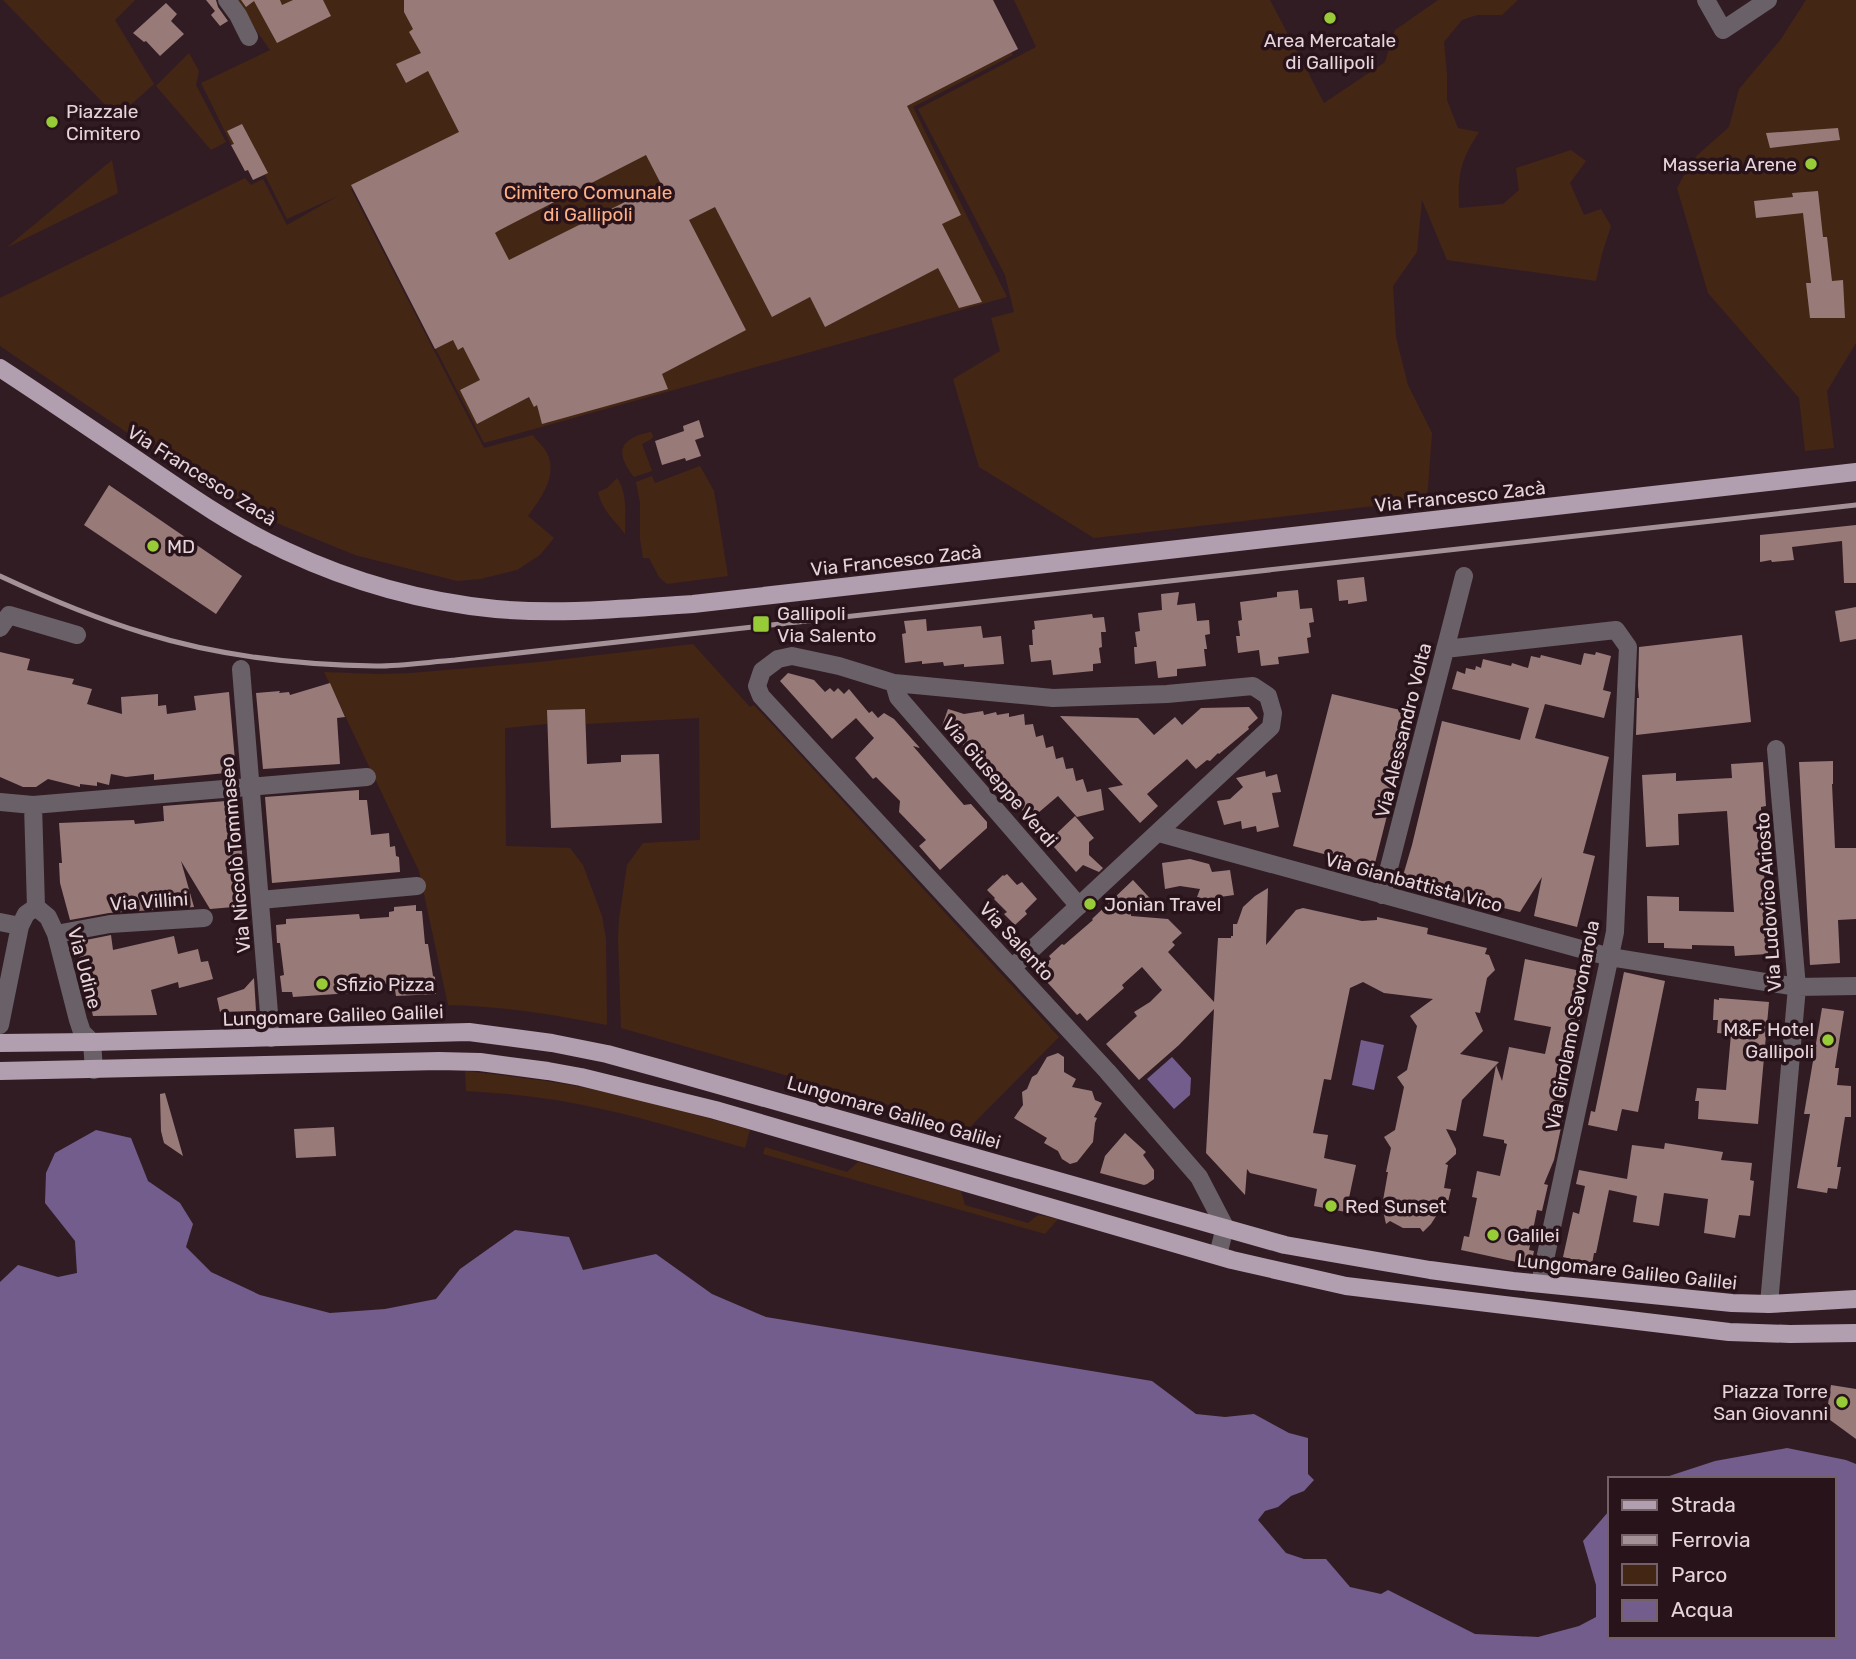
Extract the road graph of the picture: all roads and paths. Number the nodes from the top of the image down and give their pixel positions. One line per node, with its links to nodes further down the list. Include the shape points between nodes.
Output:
1 (227, 0): 4 (street)
2 (1706, 0): 3 (street, via 1723,30)
3 (1768, 0)
4 (249, 37)
5 (0, 368): 6 (main road, Via Francesco Zacà, via 219,515 286,551 349,577 421,598 496,609 606,611 706,602)
6 (1856, 472)
7 (1464, 576): 10 (street, Via Alessandro Volta)
8 (0, 628): 9 (street, via 9,615)
9 (77, 635)
10 (1445, 649): 20 (street, Via Alessandro Volta); 28 (street, Via Girolamo Savonarola, via 1616,630 1628,647 1615,932)
11 (241, 669): 15 (street, Via Niccolò Tommaseo)
12 (894, 683): 18 (street, via 1053,698 1253,686 1268,696 1271,727); 22 (street, Via Giuseppe Verdi, via 898,697); 29 (street, Via Salento, via 792,656 778,659 762,671 757,687)
13 (1776, 749): 31 (street, Via Ludovico Ariosto)
14 (367, 776): 15 (street)
15 (250, 786): 17 (street); 21 (street, Via Niccolò Tommaseo)
16 (0, 802): 17 (street)
17 (33, 804): 23 (street)
18 (1159, 833): 20 (street, Via Gianbattista Vico); 22 (street)
19 (417, 886): 21 (street)
20 (1382, 895): 28 (street, Via Gianbattista Vico)
21 (260, 900): 33 (street, Via Niccolò Tommaseo)
22 (1079, 906): 29 (street)
23 (36, 907): 26 (street); 27 (street, Via Udine, via 48,917)
24 (204, 918): 27 (street, Via Villini, via 110,924)
25 (0, 922): 26 (street)
26 (20, 926): 32 (street)
27 (56, 934): 34 (street, Via Udine, via 82,1032)
28 (1610, 957): 31 (street, Via Gianbattista Vico); 41 (street, Via Girolamo Savonarola)
29 (1013, 967): 39 (street, Via Salento, via 1199,1177)
30 (1856, 986): 31 (street, Via Gianbattista Vico)
31 (1797, 987): 43 (street, Via Ludovico Ariosto)
32 (0, 1025)
33 (271, 1038): 34 (main road, Lungomare Galileo Galilei); 36 (main road); 39 (main road, Lungomare Galileo Galilei, via 469,1032 607,1054)
34 (92, 1042): 35 (main road, Lungomare Galileo Galilei); 37 (street)
35 (0, 1043)
36 (272, 1065): 37 (main road); 40 (main road, via 460,1061 581,1077 715,1110)
37 (94, 1070): 38 (main road)
38 (0, 1071)
39 (1225, 1227): 40 (street); 41 (main road, Lungomare Galileo Galilei, via 1285,1245 1350,1257)
40 (1217, 1255): 44 (main road, via 1346,1286)
41 (1540, 1283): 43 (main road, Lungomare Galileo Galilei); 44 (main road)
42 (1856, 1299): 43 (main road, Lungomare Galileo Galilei)
43 (1769, 1304): 46 (main road)
44 (1536, 1310): 46 (main road)
45 (1856, 1333): 46 (main road)
46 (1765, 1334)

